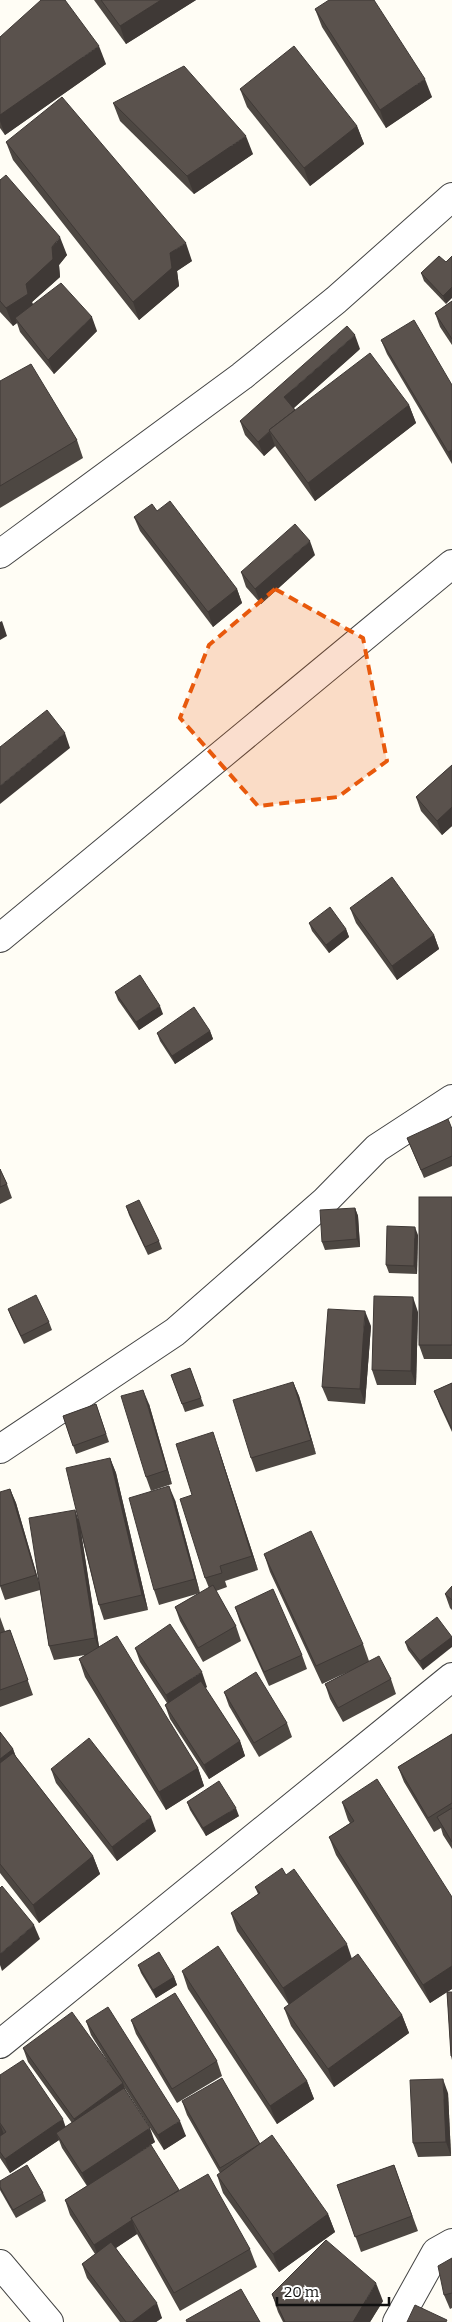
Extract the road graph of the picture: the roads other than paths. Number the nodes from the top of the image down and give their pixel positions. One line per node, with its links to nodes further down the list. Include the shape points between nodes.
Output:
1 (452, 197): 2 (street, via 336,300 242,376)
2 (0, 554)
3 (452, 564): 4 (street)
4 (0, 938)
5 (452, 1099): 6 (street, via 377,1148 325,1201 175,1332)
6 (0, 1449)
7 (452, 1677): 8 (street)
8 (0, 2044)
9 (452, 2243): 12 (street, via 436,2252)
10 (0, 2264): 11 (street)
11 (49, 2322)
12 (397, 2322)

